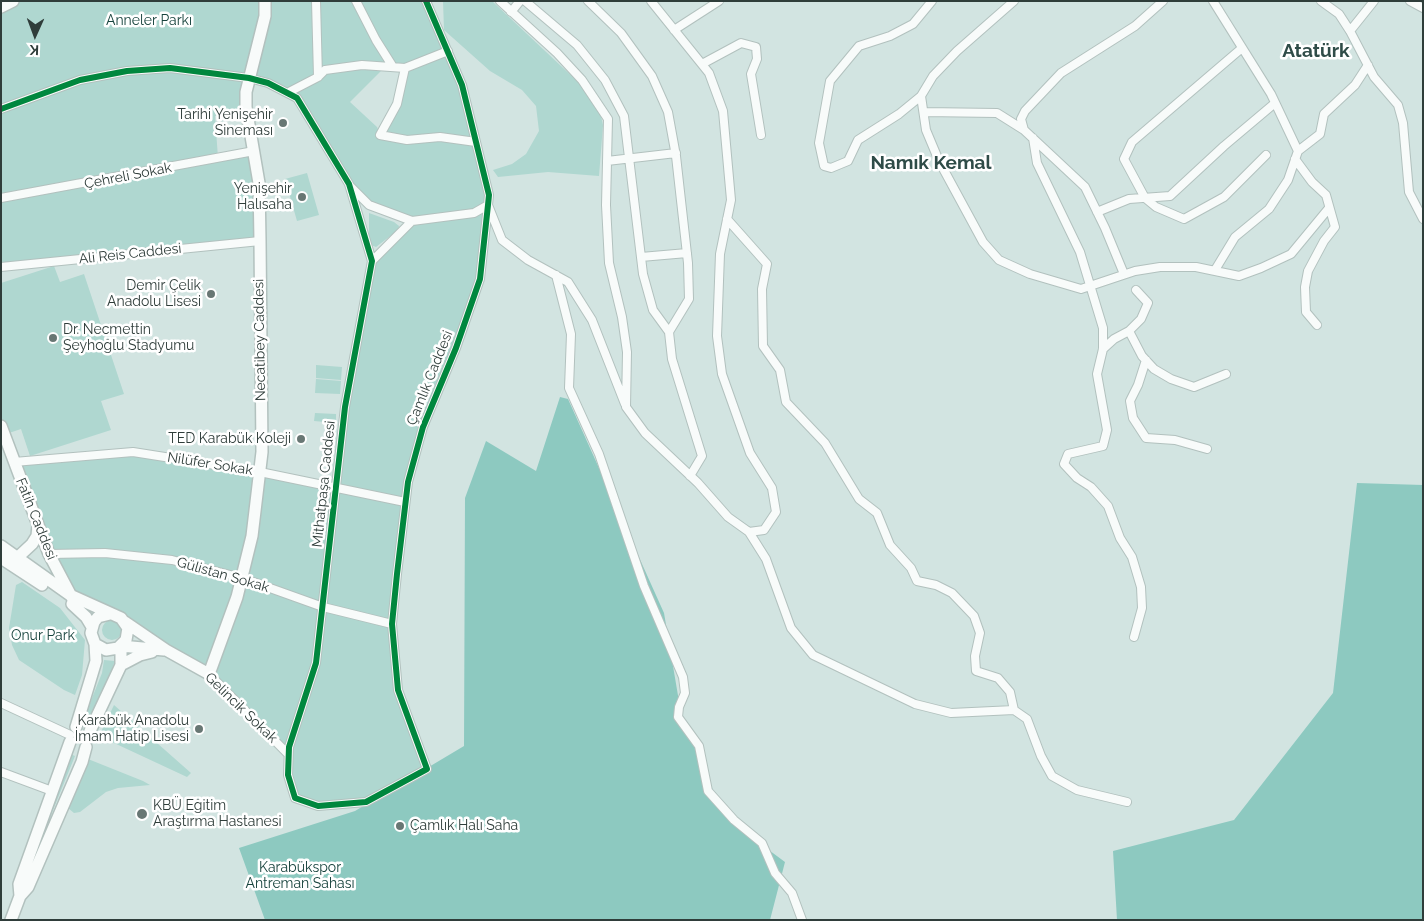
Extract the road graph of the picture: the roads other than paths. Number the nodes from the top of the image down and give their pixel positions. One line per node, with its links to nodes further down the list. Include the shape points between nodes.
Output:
1 (13, 1): 19 (street)
2 (265, 1): 31 (street, Necatibey Caddesi, via 265,16)
3 (316, 1): 30 (street)
4 (356, 1): 28 (street)
5 (426, 1): 25 (street, Çamlık Caddesi)
6 (500, 1): 21 (street)
7 (520, 1): 21 (street)
8 (525, 1): 45 (street, via 576,44 605,80 624,116)
9 (588, 1): 43 (street, via 621,33 652,76 668,112)
10 (651, 1): 22 (street)
11 (719, 1): 22 (street)
12 (932, 1): 33 (street, via 913,24 859,46 830,81 819,143 824,166 831,168 848,161 858,140)
13 (1014, 1): 33 (street, via 957,50 933,76)
14 (1163, 1): 37 (street, via 1135,26 1061,73 1025,111 1021,119)
15 (1213, 1): 24 (street)
16 (1321, 1): 23 (street, via 1338,14)
17 (1374, 1): 23 (street)
18 (1410, 1): 20 (street)
19 (1, 7)
20 (1423, 8)
21 (511, 12): 47 (street, via 582,80 608,119)
22 (674, 30): 26 (street)
23 (1350, 31): 27 (street)
24 (1242, 48): 34 (street); 50 (street, via 1132,142 1124,159)
25 (448, 51): 29 (street); 40 (street, Çamlık Caddesi, via 462,85)
26 (702, 64): 38 (street, via 741,43 756,47 757,59 751,74); 54 (street, via 709,72 723,111 731,200)
27 (1368, 65): 42 (street, via 1355,86 1324,114 1320,134); 55 (street, via 1398,105 1403,123 1409,192)
28 (393, 67): 29 (street); 30 (street, via 362,65 325,70)
29 (405, 68): 40 (street, via 397,104 380,135 407,140 440,137)
30 (318, 77): 32 (street)
31 (249, 78): 32 (street, Mithatpaşa Caddesi); 35 (street, Mithatpaşa Caddesi, via 170,68 127,71 80,80); 41 (street, Necatibey Caddesi, via 246,107)
32 (289, 92): 48 (street, Mithatpaşa Caddesi, via 297,98)
33 (921, 96): 36 (street)
34 (1275, 103): 42 (street); 50 (street, via 1170,196)
35 (1, 109)
36 (924, 112): 37 (street, via 996,114); 65 (street, via 926,130 939,160 983,242 999,260 1030,274 1081,289)
37 (1024, 130): 39 (street)
38 (761, 135)
39 (1033, 138): 53 (street, via 1085,186); 65 (street, via 1037,163 1080,252)
40 (476, 142): 51 (street, Çamlık Caddesi, via 489,195)
41 (254, 151): 49 (street, Çehreli Sokak); 57 (street, Necatibey Caddesi, via 259,183)
42 (1298, 151): 46 (street)
43 (676, 153): 45 (street); 58 (street)
44 (1266, 155): 50 (street, via 1224,197 1184,219)
45 (630, 158): 47 (street); 59 (street)
46 (1295, 159): 52 (street, via 1326,196); 62 (street, via 1288,180 1269,209 1235,238)
47 (607, 161): 73 (street, via 609,263 627,352)
48 (349, 184): 56 (street, via 369,205); 60 (street, Mithatpaşa Caddesi)
49 (1, 198)
50 (1144, 198): 53 (street, via 1129,199)
51 (488, 205): 56 (street, via 474,213); 64 (street, via 502,240 528,260); 80 (street, Çamlık Caddesi, via 480,279 423,427)
52 (1329, 208): 62 (street, via 1291,254 1239,276); 67 (street, via 1334,227 1308,271 1306,287 1306,312)
53 (1097, 212): 63 (street)
54 (727, 219): 82 (street, via 720,254 718,336 722,374 750,453 772,488 776,512 764,530); 102 (street, via 767,264 762,288 763,346 780,370 786,402 824,444 859,500 876,513 890,545 917,581 952,593 974,616 980,633 975,656 976,671 998,678 1010,692)
55 (1423, 220)
56 (412, 221): 60 (street)
57 (260, 241): 61 (street, Ali Reis Caddesi); 77 (street, Necatibey Caddesi)
58 (687, 253): 59 (street); 69 (street, via 689,299)
59 (642, 257): 69 (street, via 653,310)
60 (372, 261): 79 (street, Mithatpaşa Caddesi, via 345,407)
61 (1, 267)
62 (1215, 270): 63 (street, via 1160,267)
63 (1124, 274): 65 (street)
64 (556, 275): 73 (street, via 568,282 592,320); 113 (street, via 571,334 569,388 598,454 644,586 683,677 685,693 678,706 678,716 699,746 708,791 734,820 762,843 775,873 792,894)
65 (1091, 285): 70 (street, via 1102,328)
66 (1136, 290): 68 (street, via 1148,303 1141,319)
67 (1318, 325)
68 (1129, 331): 70 (street); 71 (street)
69 (669, 332): 78 (street, via 672,359 702,456)
70 (1103, 349): 95 (street, via 1097,374 1107,430 1103,446 1068,454 1064,464 1108,506 1120,538 1132,557 1141,587 1142,608)
71 (1146, 360): 72 (street, via 1170,379 1194,386); 75 (street, via 1130,401 1133,418 1146,438 1175,440)
72 (1226, 374)
73 (626, 407): 78 (street, via 645,433)
74 (1, 426): 76 (street, Fatih Caddesi)
75 (1207, 449)
76 (14, 462): 77 (street, Nilüfer Sokak, via 133,452); 81 (street, Fatih Caddesi)
77 (260, 472): 79 (street, Nilüfer Sokak); 87 (street, Necatibey Caddesi, via 252,536)
78 (690, 476): 82 (street, via 728,517)
79 (336, 488): 80 (street, Nilüfer Sokak); 89 (street, Mithatpaşa Caddesi)
80 (405, 502): 93 (street, Çamlık Caddesi)
81 (38, 525): 84 (street, Fatih Caddesi); 86 (street, via 32,544)
82 (749, 532): 102 (street, via 766,559 792,628 813,655 915,704 951,713)
83 (1, 546): 86 (street)
84 (49, 554): 87 (street, Gülistan Sokak, via 105,553 172,560); 88 (street, Fatih Caddesi)
85 (1, 558): 90 (street)
86 (17, 558): 88 (street)
87 (242, 578): 89 (street, Gülistan Sokak); 100 (street, Necatibey Caddesi)
88 (70, 595): 90 (street, Fatih Caddesi); 91 (street)
89 (323, 606): 93 (street, Gülistan Sokak); 106 (street, Mithatpaşa Caddesi, via 316,663)
90 (78, 609): 94 (street)
91 (110, 614): 92 (street); 94 (street, via 98,617)
92 (125, 622): 97 (street, via 128,634); 98 (street, Gelincik Sokak)
93 (392, 624): 107 (street, Çamlık Caddesi, via 398,690)
94 (92, 627): 96 (street, via 92,639)
95 (1134, 637)
96 (96, 644): 97 (street, via 106,650); 104 (street, via 96,661)
97 (121, 646): 98 (street); 99 (street)
98 (166, 650): 99 (street, via 140,655); 100 (street, Gelincik Sokak)
99 (121, 665): 103 (street)
100 (209, 674): 106 (street, Gelincik Sokak)
101 (1, 704): 104 (street)
102 (1014, 710): 110 (street, via 1027,719 1052,776 1078,790)
103 (90, 731): 104 (street, via 82,726); 105 (street, via 92,740)
104 (72, 734): 105 (street, via 75,747); 109 (street)
105 (86, 748): 111 (street, via 28,888)
106 (288, 754): 107 (street, Mithatpaşa Caddesi, via 288,775 295,798 318,806 366,802)
107 (427, 769)
108 (1, 772): 109 (street)
109 (52, 791): 111 (street, via 19,884)
110 (1127, 802)
111 (20, 896): 112 (street)
112 (11, 920)
113 (802, 920)

